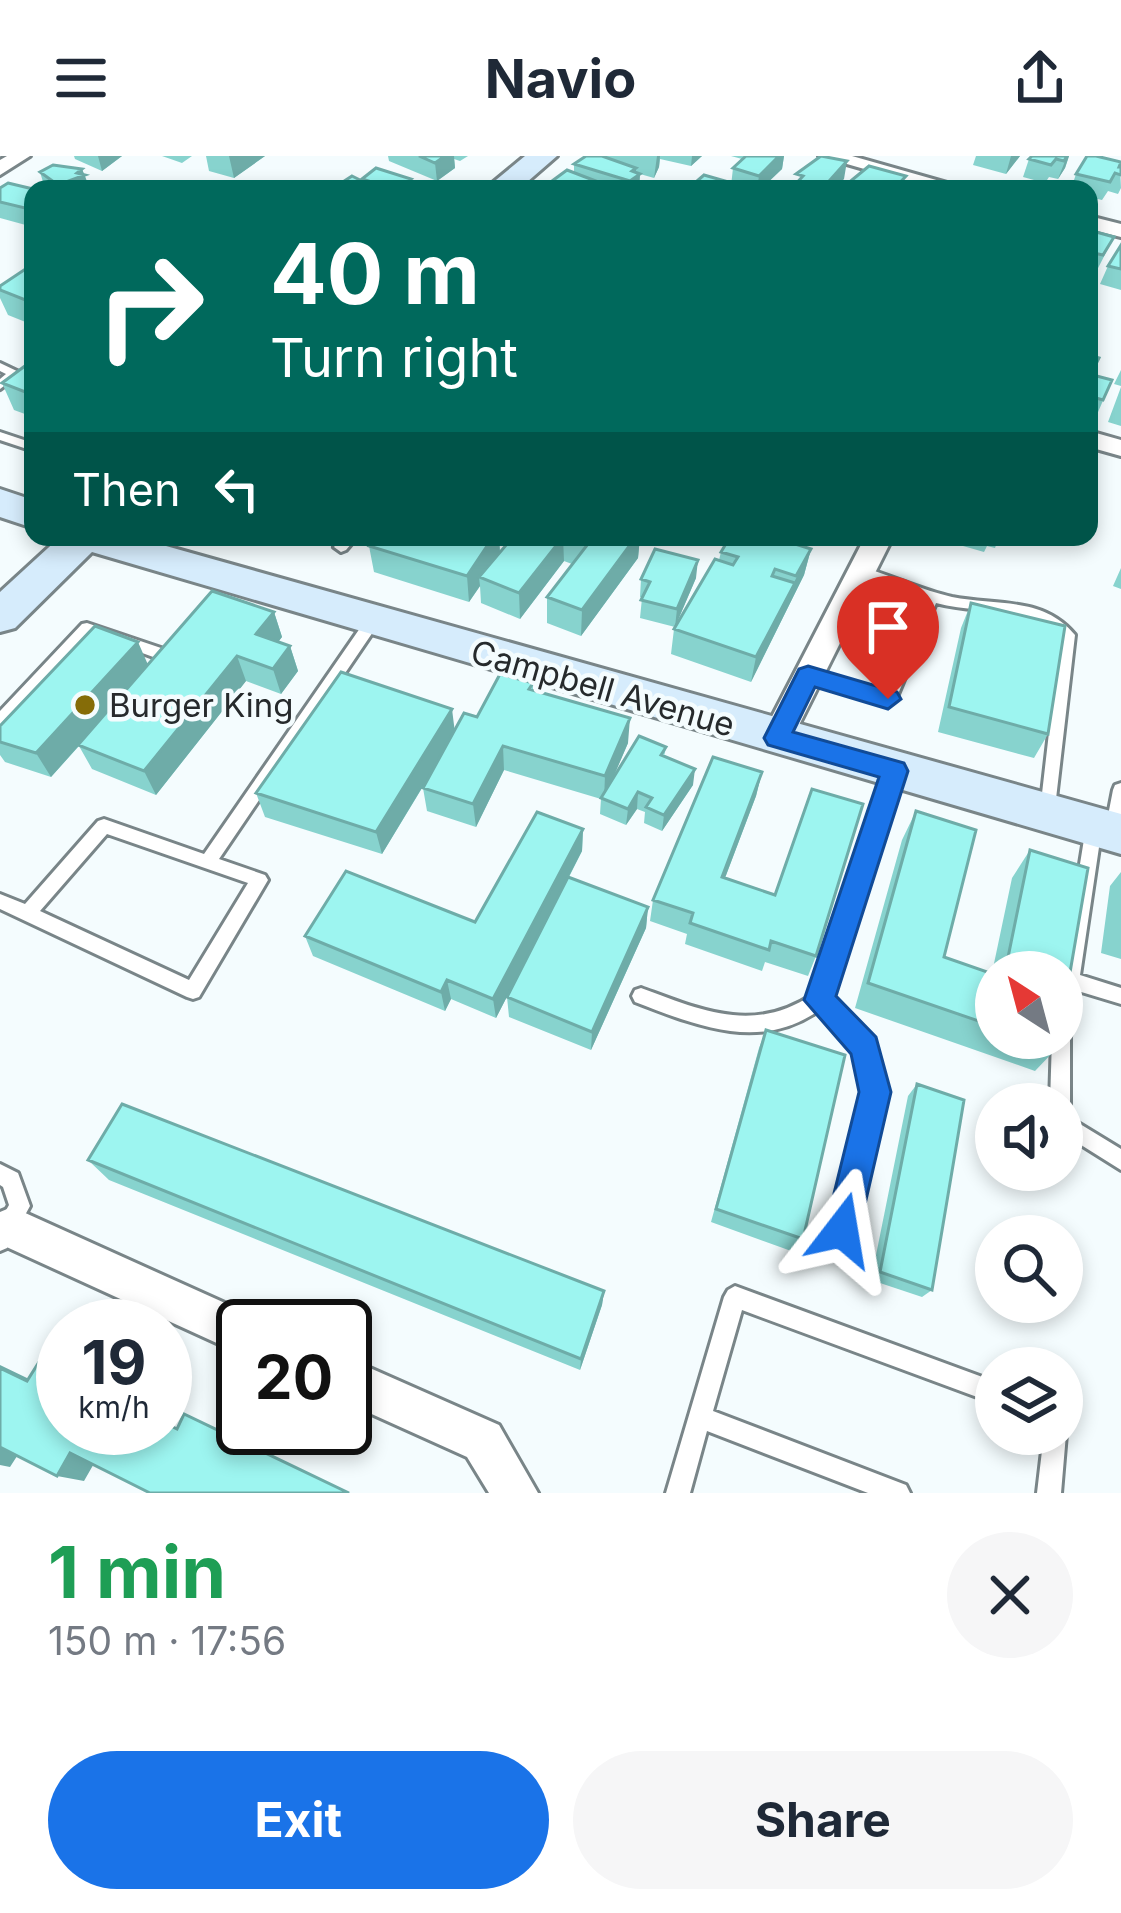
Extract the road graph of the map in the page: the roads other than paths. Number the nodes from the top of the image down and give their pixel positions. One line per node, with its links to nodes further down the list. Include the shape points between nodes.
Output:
1 (20, 156): 4 (street)
2 (543, 156): 5 (main road)
3 (829, 156): 6 (street)
4 (0, 170)
5 (512, 180)
6 (923, 180)
7 (0, 367): 8 (lane, via 15,373)
8 (0, 385)
9 (74, 546): 14 (main road)
10 (109, 546): 16 (main road, Campbell Avenue, via 222,588)
11 (875, 546): 12 (street)
12 (862, 572): 13 (lane); 21 (street)
13 (932, 595): 15 (lane); 21 (lane, via 888,699)
14 (6, 602)
15 (965, 604): 17 (lane); 20 (lane, via 992,602 1052,619)
16 (372, 622): 23 (main road, Campbell Avenue); 27 (lane)
17 (1010, 626)
18 (1029, 631): 20 (lane)
19 (179, 640): 22 (lane, via 167,656 87,628)
20 (1070, 650): 25 (lane)
21 (808, 676): 23 (street)
22 (0, 722)
23 (777, 738): 24 (main road, Campbell Avenue)
24 (894, 771): 25 (main road, Campbell Avenue); 34 (lane)
25 (1048, 812): 26 (main road, Campbell Avenue)
26 (1112, 820): 30 (lane)
27 (208, 862): 29 (lane, via 104,826); 29 (lane, via 259,880 193,991)
28 (0, 902): 29 (lane)
29 (29, 913)
30 (1078, 951)
31 (1083, 984): 33 (lane)
32 (641, 996): 34 (lane, via 718,1024 782,1020)
33 (1121, 996)
34 (819, 1000): 38 (lane, via 866,1047 875,1092)
35 (1083, 1136): 36 (lane)
36 (1121, 1160)
37 (0, 1174): 39 (lane, via 20,1194)
38 (842, 1230)
39 (6, 1234): 40 (street)
40 (216, 1322)
41 (975, 1386): 43 (lane, via 735,1297)
42 (372, 1391): 45 (street, via 482,1441)
43 (700, 1417): 46 (lane); 47 (lane)
44 (1053, 1455): 48 (lane)
45 (515, 1493)
46 (678, 1493)
47 (898, 1493)
48 (1048, 1493)

